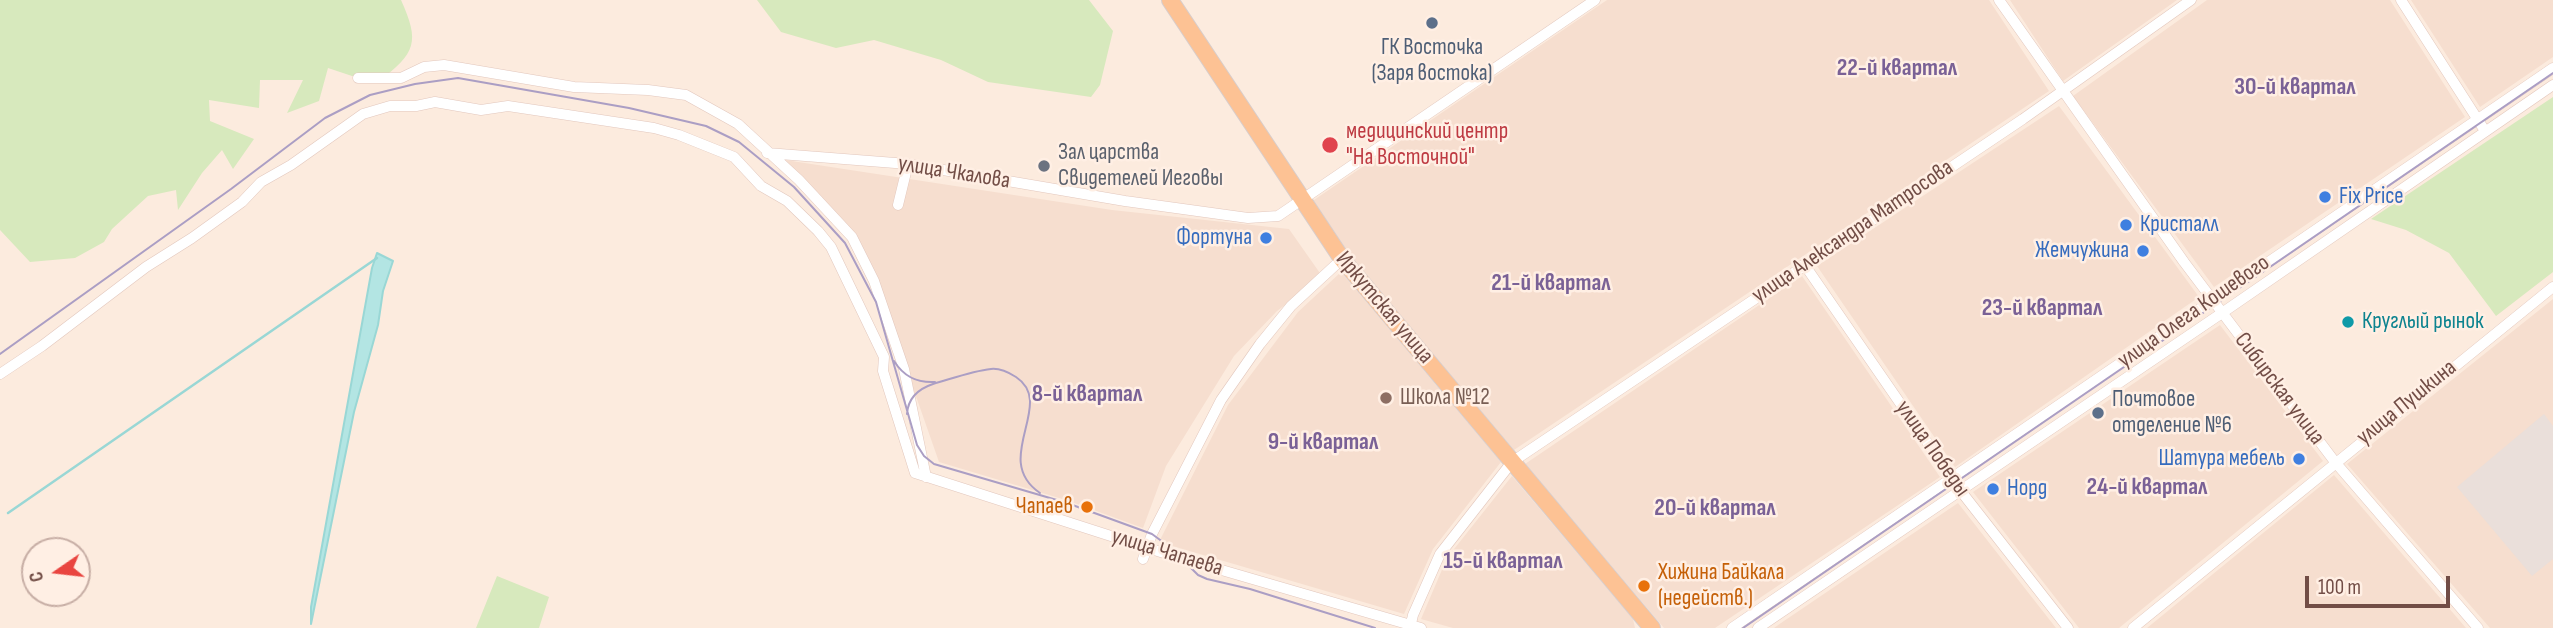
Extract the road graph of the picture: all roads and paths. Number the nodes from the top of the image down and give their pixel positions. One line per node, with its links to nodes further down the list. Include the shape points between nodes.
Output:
1 (1170, 0): 14 (main road, Иркутская улица)
2 (1595, 0): 14 (street, улица Чкалова)
3 (1999, 0): 9 (street, Сибирская улица)
4 (2192, 0): 9 (street, улица Александра Матросова)
5 (2401, 0): 10 (street)
6 (2553, 68): 10 (street, улица Олега Кошевого)
7 (358, 78): 12 (street, via 401,78 425,67 444,65 574,87 686,95 738,124)
8 (2553, 85): 11 (street, улица Олега Кошевого)
9 (2062, 92): 17 (street, улица Александра Матросова); 19 (street, Сибирская улица)
10 (2477, 119): 11 (street); 19 (street, улица Олега Кошевого)
11 (2485, 131): 20 (street, улица Олега Кошевого)
12 (767, 153): 13 (street, улица Чкалова); 24 (street, via 852,237 874,281 904,369)
13 (908, 164): 14 (street, улица Чкалова, via 1248,218 1278,216); 15 (street)
14 (1300, 200): 16 (main road, Иркутская улица)
15 (898, 205)
16 (1342, 259): 22 (main road, Иркутская улица); 27 (street, via 1291,306 1221,400)
17 (1804, 264): 22 (street, улица Александра Матросова); 25 (street, улица Победы)
18 (2553, 287): 23 (street, улица Пушкина)
19 (2212, 299): 20 (street, Сибирская улица); 25 (street, улица Олега Кошевого)
20 (2222, 313): 23 (street, Сибирская улица); 26 (street, улица Олега Кошевого)
21 (0, 374): 24 (street, via 242,202 261,182 363,114 435,102 481,110 508,106 679,135 734,157 761,186 787,201 831,247 884,357 883,371)
22 (1512, 462): 29 (street, улица Александра Матросова, via 1440,554 1413,615); 30 (main road, Иркутская улица)
23 (2335, 463): 34 (street, улица Пушкина); 35 (street, Сибирская улица)
24 (920, 475): 27 (street, улица Чапаева)
25 (1952, 479): 26 (street, улица Победы); 31 (street, улица Олега Кошевого)
26 (1960, 490): 32 (street, улица Олега Кошевого); 33 (street, улица Победы)
27 (1147, 547): 28 (street); 29 (street, улица Чапаева)
28 (1143, 559)
29 (1414, 627)
30 (1652, 628)
31 (1732, 628)
32 (1758, 628)
33 (2068, 628)
34 (2133, 628)
35 (2478, 628)

